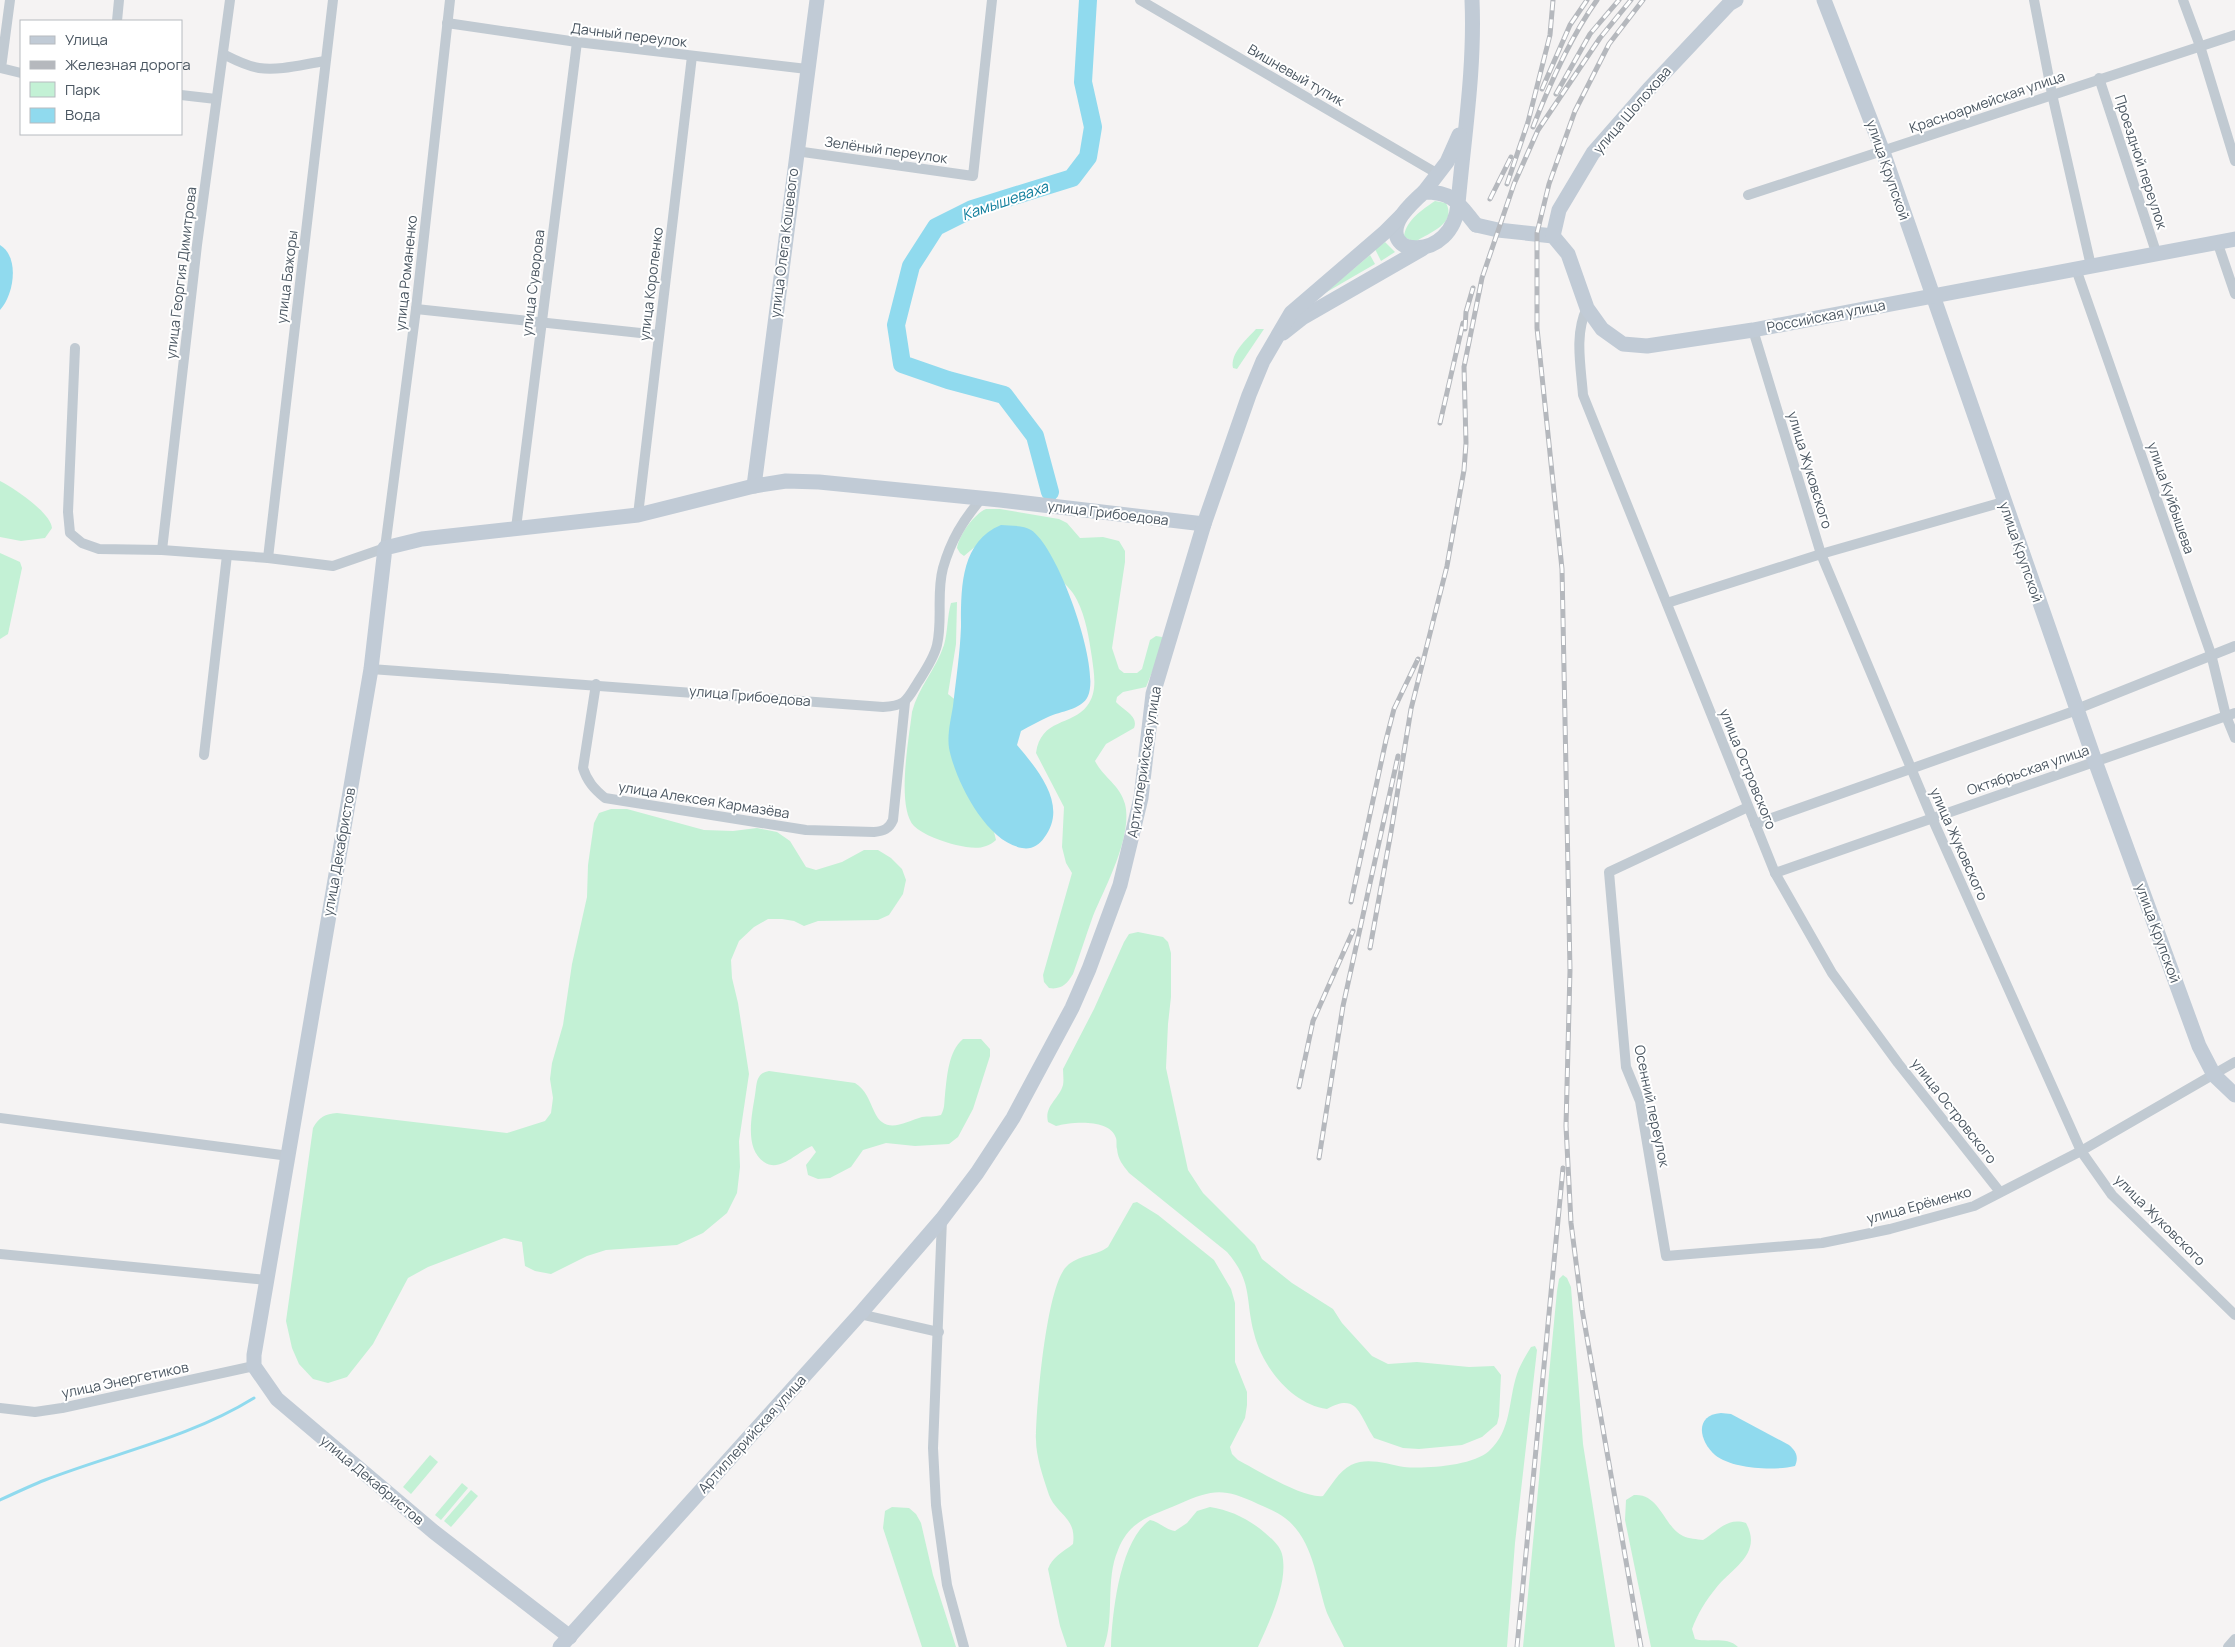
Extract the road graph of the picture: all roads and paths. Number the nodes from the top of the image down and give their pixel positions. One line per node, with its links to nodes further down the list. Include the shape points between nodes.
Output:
1 (10, 0): 22 (street)
2 (119, 0): 14 (street)
3 (230, 0): 19 (street, улица Георгия Димитрова)
4 (333, 0): 21 (street, улица Бажоры)
5 (450, 0): 15 (street, улица Романенко)
6 (817, 0): 23 (street, улица Олега Кошевого)
7 (992, 0): 30 (street, Зелёный переулок, via 973,176)
8 (1140, 0): 33 (street, Вишневый тупик)
9 (1472, 0): 29 (street, Артиллерийская улица, via 1472,44)
10 (1736, 0): 39 (street, улица Шолохова, via 1649,89 1593,153 1559,210)
11 (1824, 0): 31 (street, улица Крупской)
12 (2034, 0): 26 (street, улица Куйбышева)
13 (2183, 0): 18 (street)
14 (117, 20)
15 (447, 23): 17 (street, Дачный переулок); 49 (street, улица Романенко)
16 (2235, 35): 18 (street, Красноармейская улица)
17 (577, 42): 20 (street, Дачный переулок); 50 (street, улица Суворова)
18 (2200, 46): 25 (street, Красноармейская улица); 32 (street)
19 (223, 54): 21 (street, via 247,65 272,69); 28 (street, улица Георгия Димитрова)
20 (692, 56): 23 (street, Дачный переулок); 52 (street, улица Короленко)
21 (325, 61): 65 (street, улица Бажоры)
22 (1, 68): 24 (street)
23 (807, 69): 30 (street, улица Олега Кошевого)
24 (20, 73)
25 (2099, 78): 26 (street, Красноармейская улица); 44 (street, Проездной переулок)
26 (2052, 94): 31 (street, Красноармейская улица); 45 (street, улица Куйбышева)
27 (182, 95): 28 (street)
28 (216, 99): 62 (street, улица Георгия Димитрова)
29 (1465, 117): 33 (street, Артиллерийская улица, via 1456,145); 36 (street, Артиллерийская улица)
30 (796, 151): 55 (street, улица Олега Кошевого)
31 (1883, 152): 35 (street, Красноармейская улица); 47 (street, улица Крупской)
32 (2235, 161)
33 (1438, 174): 34 (street, Артиллерийская улица)
34 (1424, 192): 36 (street, via 1448,195); 37 (street, Артиллерийская улица)
35 (1748, 195)
36 (1458, 204): 38 (street); 40 (street, Артиллерийская улица, via 1454,223)
37 (1401, 216): 43 (street, via 1398,228 1401,243 1407,248); 53 (street, Артиллерийская улица, via 1291,313)
38 (1476, 225): 39 (street); 40 (street, Артиллерийская улица)
39 (1553, 236): 48 (street, Российская улица, via 1568,254)
40 (1442, 237): 43 (street, Артиллерийская улица)
41 (2235, 239): 42 (street, Российская улица)
42 (2218, 244): 44 (street, Российская улица); 46 (street)
43 (1422, 249): 53 (street, Артиллерийская улица, via 1302,318)
44 (2157, 255): 45 (street, Российская улица)
45 (2084, 268): 47 (street, Российская улица); 68 (street, улица Куйбышева)
46 (2235, 294)
47 (1931, 295): 51 (street, Российская улица); 57 (street, улица Крупской)
48 (1587, 308): 51 (street, Российская улица, via 1602,330 1623,344 1647,346); 66 (street, улица Островского, via 1580,321 1583,395)
49 (416, 309): 50 (street); 61 (street, улица Романенко)
50 (542, 322): 52 (street); 60 (street, улица Суворова)
51 (1753, 330): 63 (street, улица Жуковского)
52 (659, 335): 58 (street, улица Короленко)
53 (1276, 339): 59 (street, Артиллерийская улица, via 1249,395)
54 (75, 348): 62 (street, via 68,512 70,533 82,544 99,549)
55 (754, 486): 56 (street, улица Грибоедова, via 786,481 819,482); 58 (street, улица Грибоедова)
56 (982, 498): 59 (street, улица Грибоедова); 71 (street, via 964,519 954,538 938,590 937,646)
57 (2003, 502): 63 (street); 72 (street, улица Крупской)
58 (638, 515): 60 (street, улица Грибоедова)
59 (1204, 524): 89 (street, Артиллерийская улица, via 1154,694 1141,798 1130,848 1089,969 1054,1044 1013,1118)
60 (516, 528): 61 (street, улица Грибоедова, via 422,539)
61 (385, 548): 65 (street, via 333,566); 69 (street, улица Декабристов)
62 (162, 550): 64 (street)
63 (1821, 554): 66 (street); 77 (street, улица Жуковского)
64 (227, 555): 65 (street); 75 (street)
65 (268, 558)
66 (1667, 603): 78 (street, улица Островского)
67 (2235, 646): 68 (street)
68 (2211, 654): 72 (street); 73 (street, улица Куйбышева)
69 (371, 669): 70 (street, улица Грибоедова); 87 (street, улица Декабристов)
70 (596, 684): 71 (street, улица Грибоедова, via 883,707); 71 (street, улица Алексея Кармазёва, via 583,768 586,779 605,798 806,830 874,832 890,826)
71 (905, 702)
72 (2077, 710): 76 (street, улица Крупской); 77 (street)
73 (2230, 715): 74 (street, улица Куйбышева); 76 (street, Октябрьская улица)
74 (2235, 738)
75 (204, 755)
76 (2095, 761): 79 (street, Октябрьская улица); 83 (street, улица Крупской, via 2199,1046)
77 (1911, 769): 79 (street, улица Жуковского); 80 (street)
78 (1748, 807): 80 (street, улица Островского); 91 (street, Осенний переулок, via 1608,872 1626,1066 1640,1102)
79 (1932, 818): 81 (street, Октябрьская улица); 86 (street, улица Жуковского)
80 (1755, 824): 81 (street, улица Островского)
81 (1775, 873): 88 (street, улица Островского, via 1832,973)
82 (2235, 1062): 83 (street, улица Ерёменко)
83 (2214, 1075): 84 (street, улица Крупской); 86 (street, улица Ерёменко)
84 (2235, 1095)
85 (0, 1118): 87 (street)
86 (2081, 1151): 88 (street, улица Ерёменко); 94 (street, улица Жуковского, via 2112,1195)
87 (289, 1156): 92 (street, улица Декабристов)
88 (2000, 1192): 91 (street, улица Ерёменко, via 1974,1206 1890,1229 1822,1242)
89 (942, 1219): 93 (street, Артиллерийская улица); 95 (street)
90 (0, 1254): 92 (street)
91 (1666, 1256)
92 (267, 1280): 96 (street, улица Декабристов)
93 (860, 1314): 95 (street); 99 (street, Артиллерийская улица)
94 (2235, 1315)
95 (939, 1332): 100 (street, via 933,1448 936,1505 946,1585)
96 (254, 1366): 97 (street, улица Энергетиков, via 62,1408 35,1412); 99 (street, улица Декабристов, via 285,1406)
97 (0, 1408)
98 (2235, 1639): 101 (street)
99 (565, 1642)
100 (964, 1647)
101 (2228, 1647)

